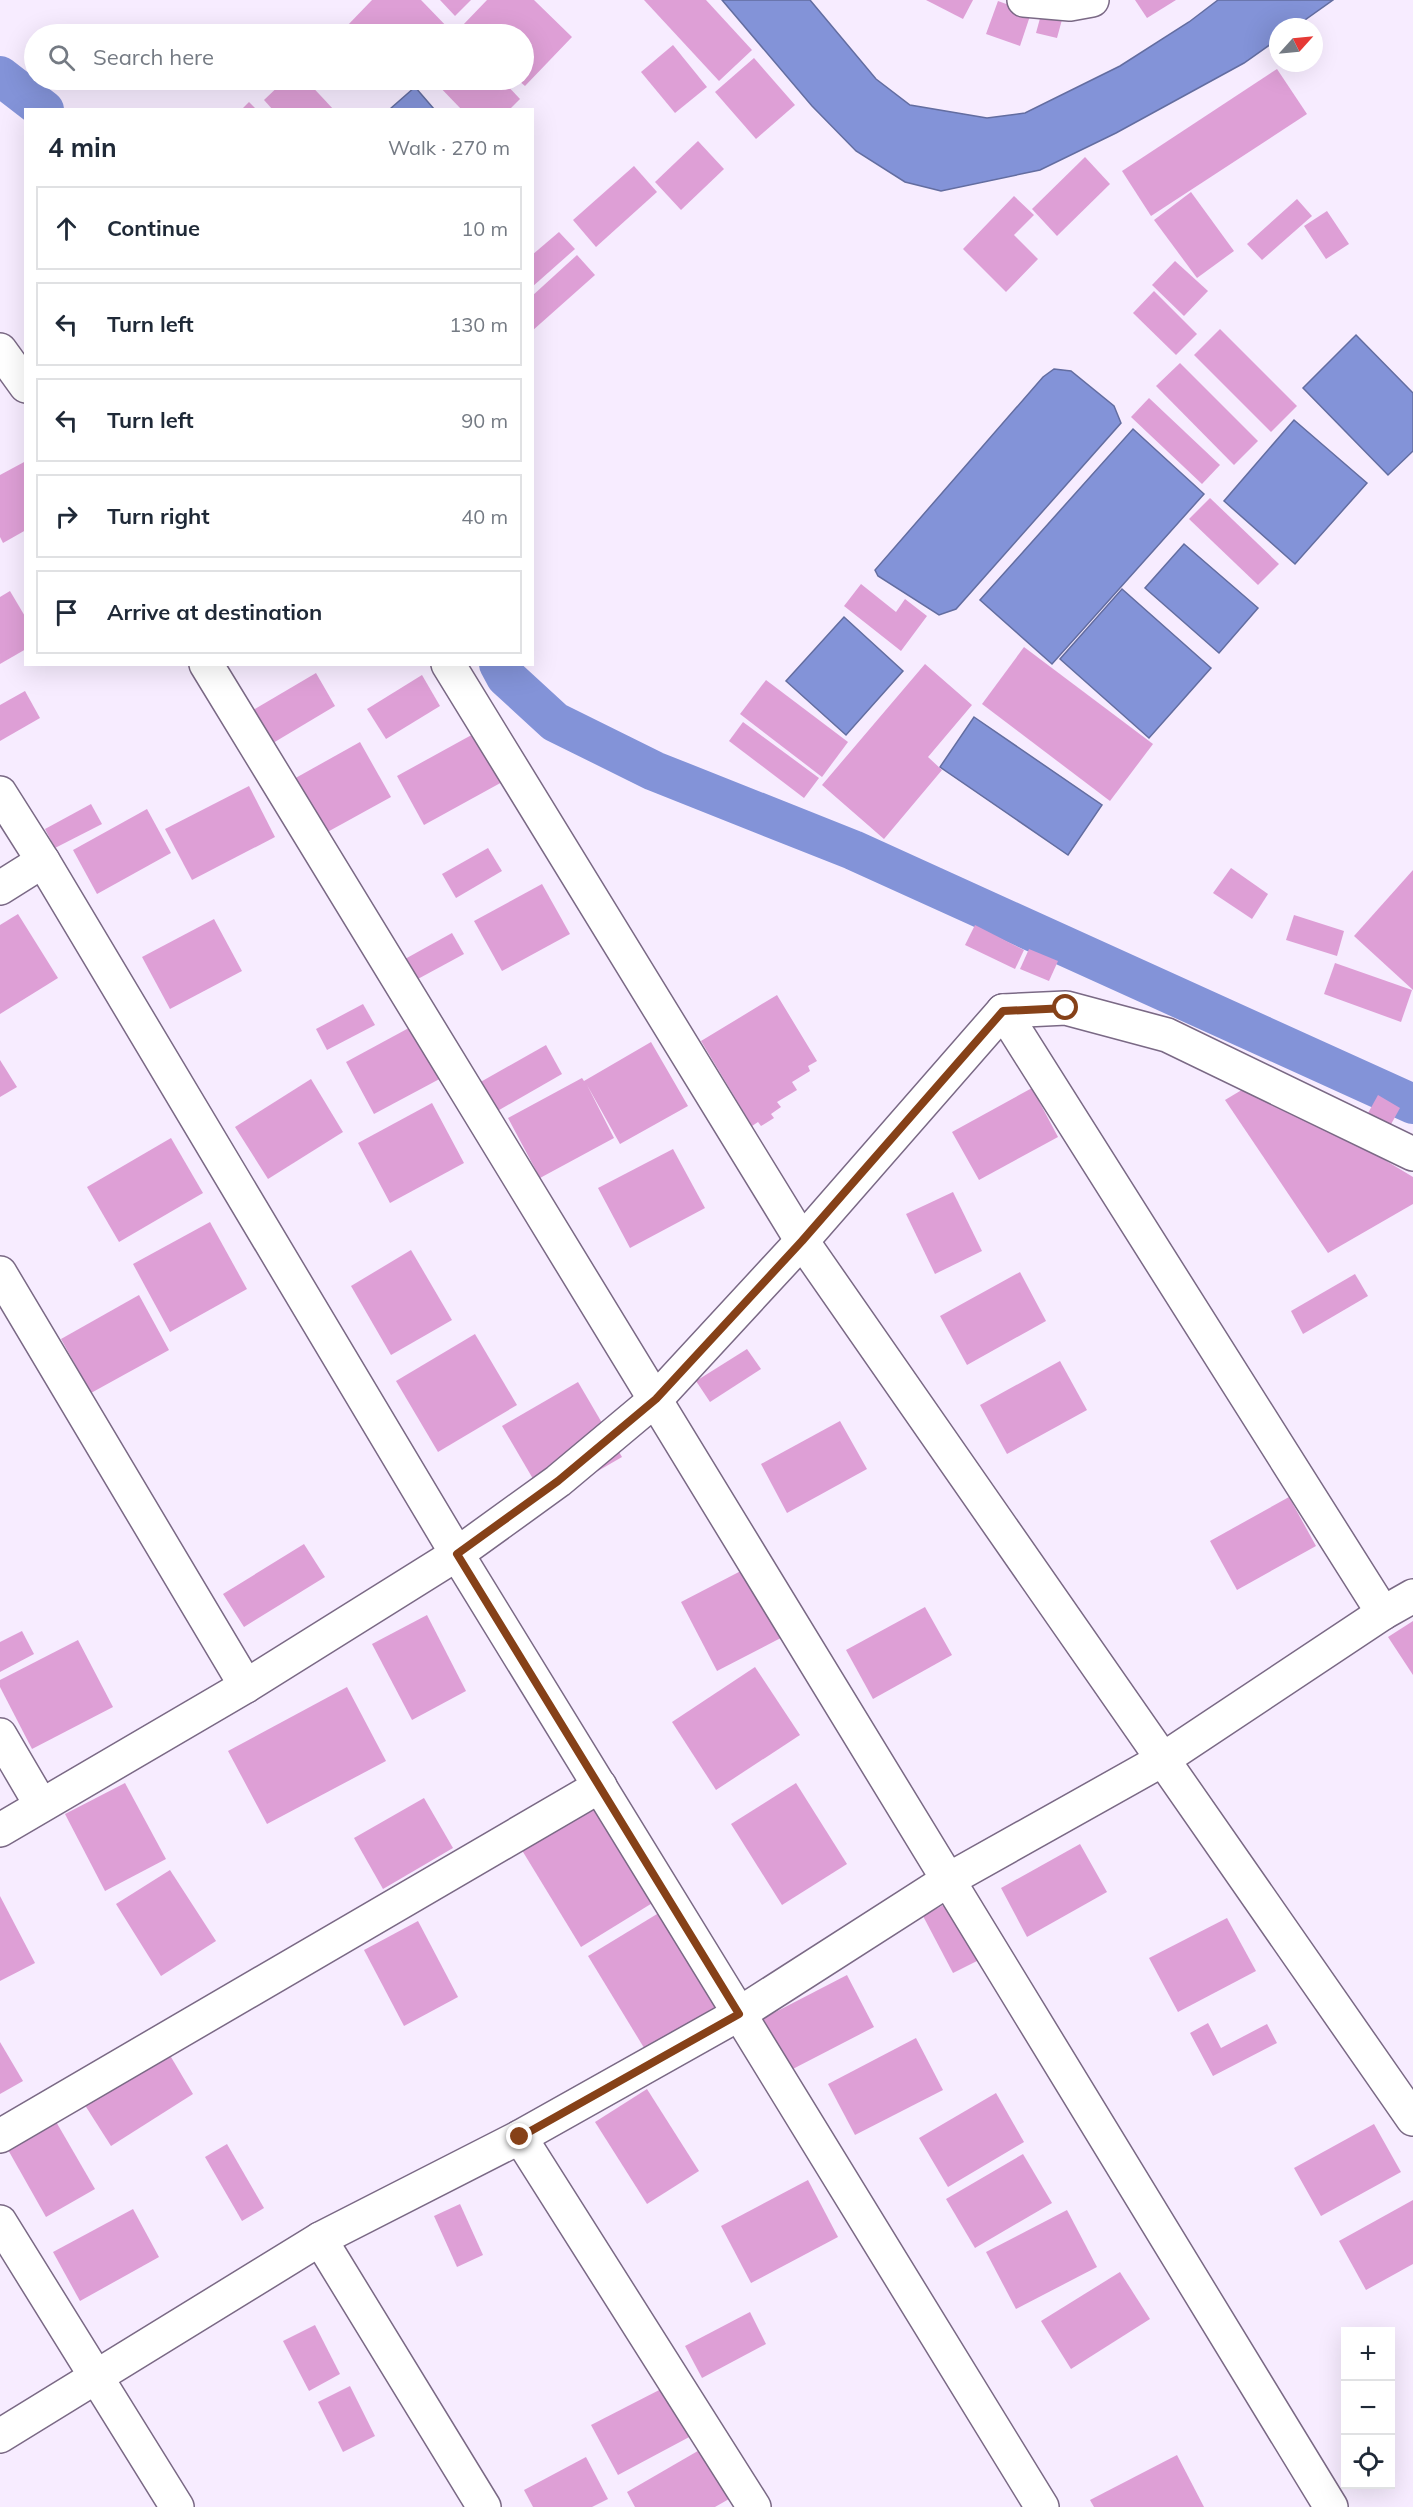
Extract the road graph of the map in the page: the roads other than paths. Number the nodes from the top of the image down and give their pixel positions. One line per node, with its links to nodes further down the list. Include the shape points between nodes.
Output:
1 (1024, 0): 2 (street, via 1070,4)
2 (1092, 0)
3 (0, 350): 4 (street)
4 (24, 383)
5 (207, 666): 14 (street)
6 (448, 666): 12 (street)
7 (0, 793): 8 (street)
8 (43, 861): 9 (street); 15 (street)
9 (0, 888)
10 (1003, 1011): 11 (street, via 1066,1008 1167,1035); 12 (street); 17 (street)
11 (1413, 1154)
12 (802, 1241): 14 (street); 20 (street)
13 (0, 1273): 18 (street)
14 (656, 1399): 15 (street, via 558,1481); 24 (street)
15 (457, 1554): 18 (street); 21 (street)
16 (1413, 1596): 17 (street)
17 (1383, 1613): 20 (street)
18 (246, 1686): 22 (street)
19 (0, 1735): 22 (street)
20 (1162, 1760): 24 (street); 26 (street)
21 (600, 1786): 25 (street); 27 (street)
22 (41, 1805): 23 (street)
23 (0, 1830)
24 (948, 1880): 25 (street); 37 (street)
25 (739, 2014): 28 (street); 36 (street)
26 (1413, 2119)
27 (0, 2136)
28 (520, 2137): 30 (street); 35 (street)
29 (0, 2222): 31 (street)
30 (320, 2239): 31 (street); 34 (street)
31 (96, 2376): 32 (street); 33 (street)
32 (0, 2436)
33 (177, 2507)
34 (484, 2507)
35 (754, 2507)
36 (1042, 2507)
37 (1331, 2507)

